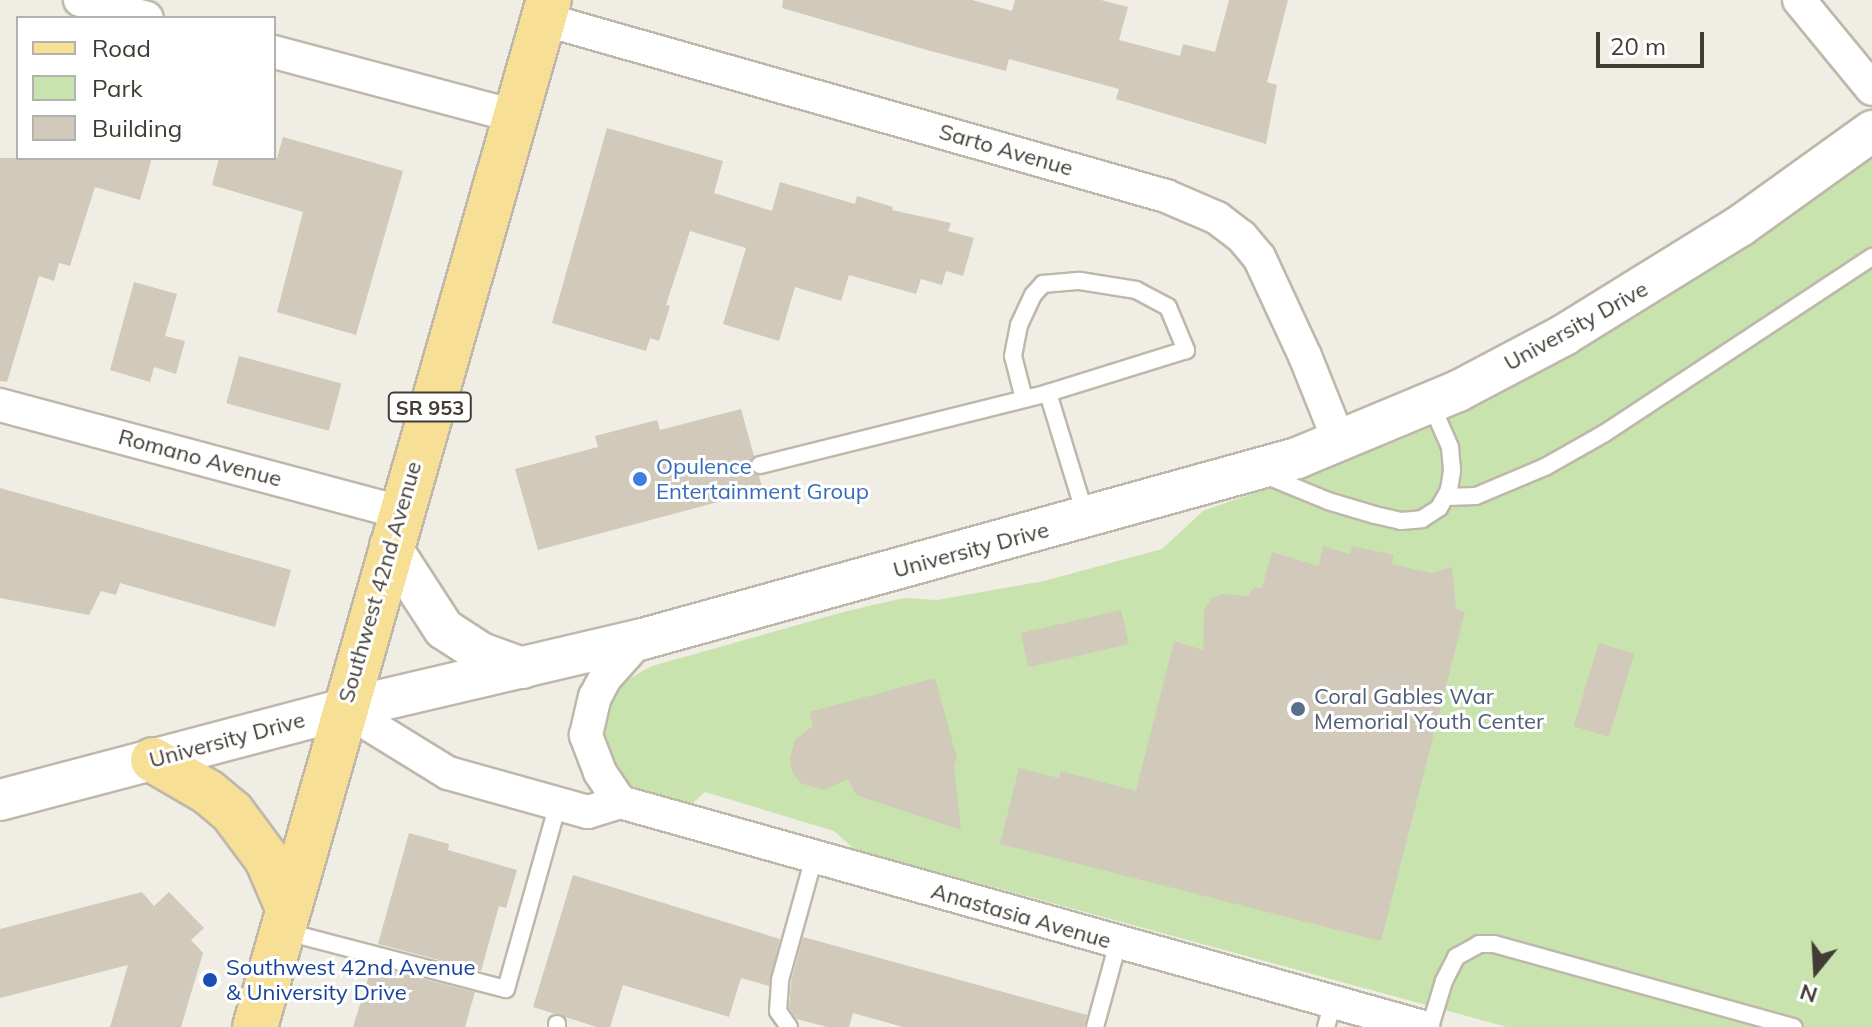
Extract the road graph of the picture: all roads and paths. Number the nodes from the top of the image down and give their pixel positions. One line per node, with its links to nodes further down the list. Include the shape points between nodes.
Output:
1 (80, 0): 4 (street)
2 (1799, 0): 6 (street)
3 (546, 10): 7 (main road, Southwest 42nd Avenue / SR 953); 14 (street, Sarto Avenue, via 1166,196 1217,218 1259,257)
4 (140, 16)
5 (276, 53): 7 (street)
6 (1872, 89)
7 (515, 116): 19 (main road, Southwest 42nd Avenue / SR 953)
8 (1872, 131): 12 (street, University Drive, via 1633,295)
9 (1872, 257): 17 (lane, via 1569,453 1476,496)
10 (1048, 393): 11 (lane); 11 (lane, via 1186,350 1168,307 1136,290 1080,281 1043,284 1019,325 1013,356); 18 (lane)
11 (1024, 399): 15 (lane)
12 (1431, 403): 14 (street, University Drive); 17 (lane, via 1450,447)
13 (0, 405): 19 (street, Romano Avenue)
14 (1339, 441): 16 (street, University Drive)
15 (760, 465)
16 (1256, 472): 17 (lane, via 1328,501 1401,521 1422,519); 18 (street, University Drive)
17 (1446, 497)
18 (1086, 519): 20 (street, University Drive)
19 (395, 529): 21 (street, via 444,629 481,653); 22 (main road, Southwest 42nd Avenue / SR 953)
20 (639, 640): 21 (street, University Drive); 25 (street, via 605,678 586,735 600,772)
21 (522, 668): 22 (street, University Drive)
22 (344, 709): 23 (street, University Drive); 26 (street, Anastasia Avenue, via 448,773); 28 (main road, Southwest 42nd Avenue / SR 953)
23 (153, 760): 24 (street, University Drive); 28 (main road, via 232,812 267,859)
24 (0, 800)
25 (620, 802): 26 (street, Anastasia Avenue, via 588,812); 27 (street, Anastasia Avenue)
26 (558, 804): 28 (lane, via 506,989)
27 (814, 857): 29 (street, Anastasia Avenue); 32 (lane, via 780,980 778,1011)
28 (285, 919): 31 (main road, Southwest 42nd Avenue / SR 953)
29 (1118, 943): 30 (street, Anastasia Avenue); 33 (lane)
30 (1330, 1014): 34 (street, Anastasia Avenue)
31 (255, 1027)
32 (789, 1027)
33 (1095, 1027)
34 (1423, 1027)
35 (1430, 1027): 36 (lane, via 1456,957 1479,944 1494,944)
36 (1794, 1027)

